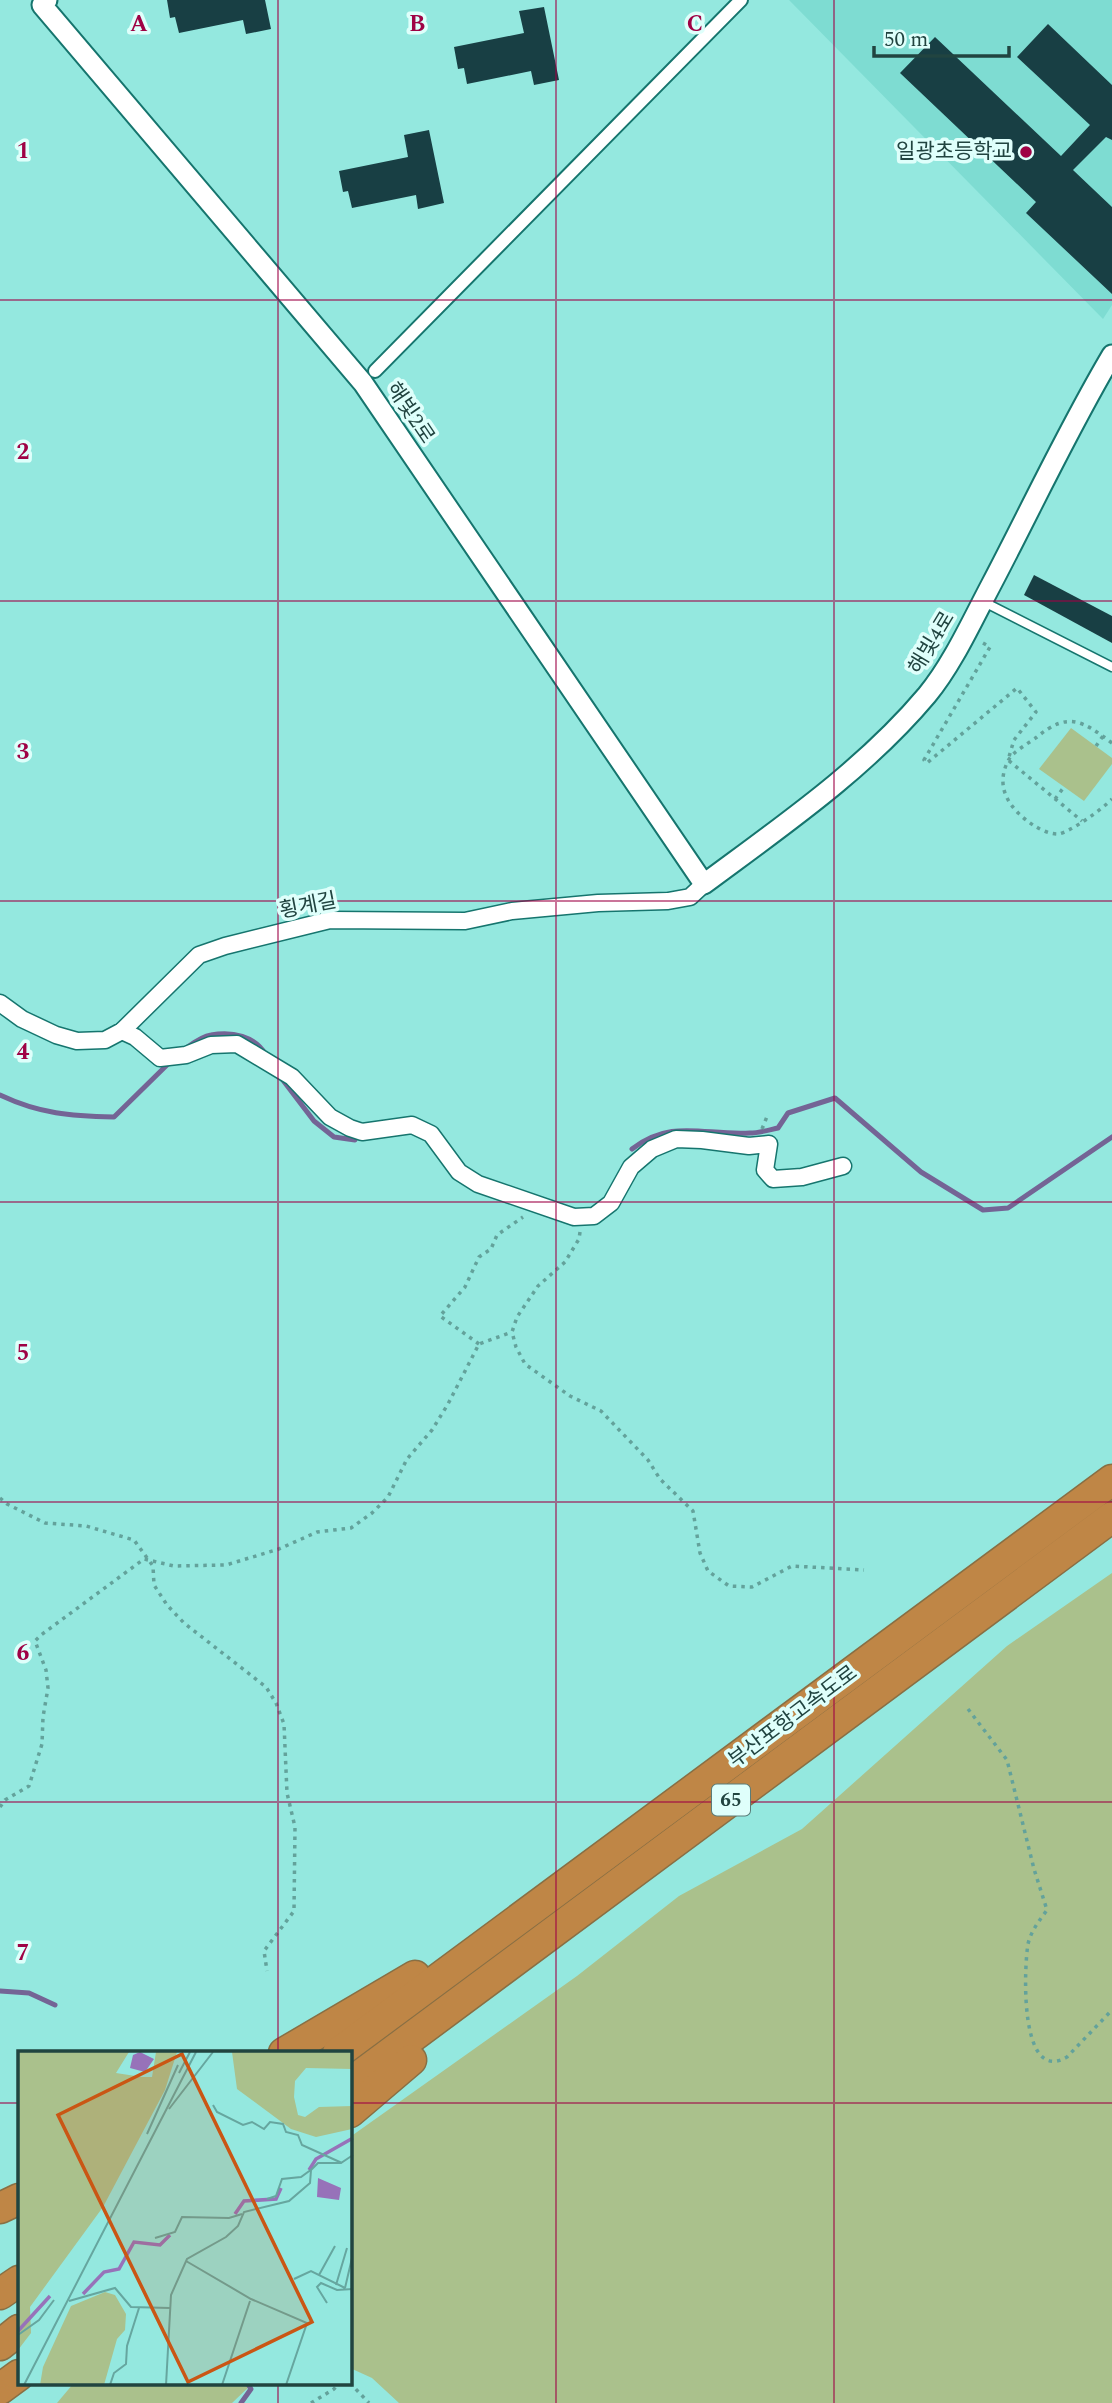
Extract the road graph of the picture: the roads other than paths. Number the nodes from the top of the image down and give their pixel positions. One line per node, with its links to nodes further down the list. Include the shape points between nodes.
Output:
1 (47, 0): 7 (street, 해빛2로, via 42,5 363,383)
2 (741, 0): 4 (street)
3 (1112, 355): 5 (street, 해빛4로)
4 (375, 371)
5 (982, 601): 6 (lane); 7 (street, 해빛4로, via 929,693 901,723 803,811)
6 (1112, 667)
7 (704, 884): 9 (street, 횡계길, via 690,897 668,901 512,911 465,921 330,920 225,946 199,955)
8 (0, 1003): 9 (street, 횡계길, via 22,1019 77,1041 105,1040)
9 (122, 1031): 10 (street, via 160,1058 211,1045 237,1044 292,1077 330,1117 350,1128 362,1132 412,1125 430,1134 459,1172 478,1184 574,1217 594,1216 611,1203 631,1167 652,1149 676,1139 769,1144 765,1170 773,1179)
10 (843, 1166)
11 (1112, 1480): 13 (highway, 부산포항고속도로 / 65)
12 (1112, 1517): 14 (highway, 부산포항고속도로 / 65)
13 (557, 1892): 15 (highway); 16 (highway, 부산포항고속도로 / 65)
14 (565, 1924): 17 (highway, 부산포항고속도로 / 65); 18 (highway)
15 (287, 2051)
16 (341, 2051)
17 (352, 2082)
18 (352, 2110)
19 (18, 2199): 20 (highway)
20 (0, 2208)
21 (18, 2282): 22 (highway)
22 (0, 2294)
23 (18, 2331): 24 (highway)
24 (0, 2345)
25 (18, 2376): 26 (highway)
26 (0, 2389)

